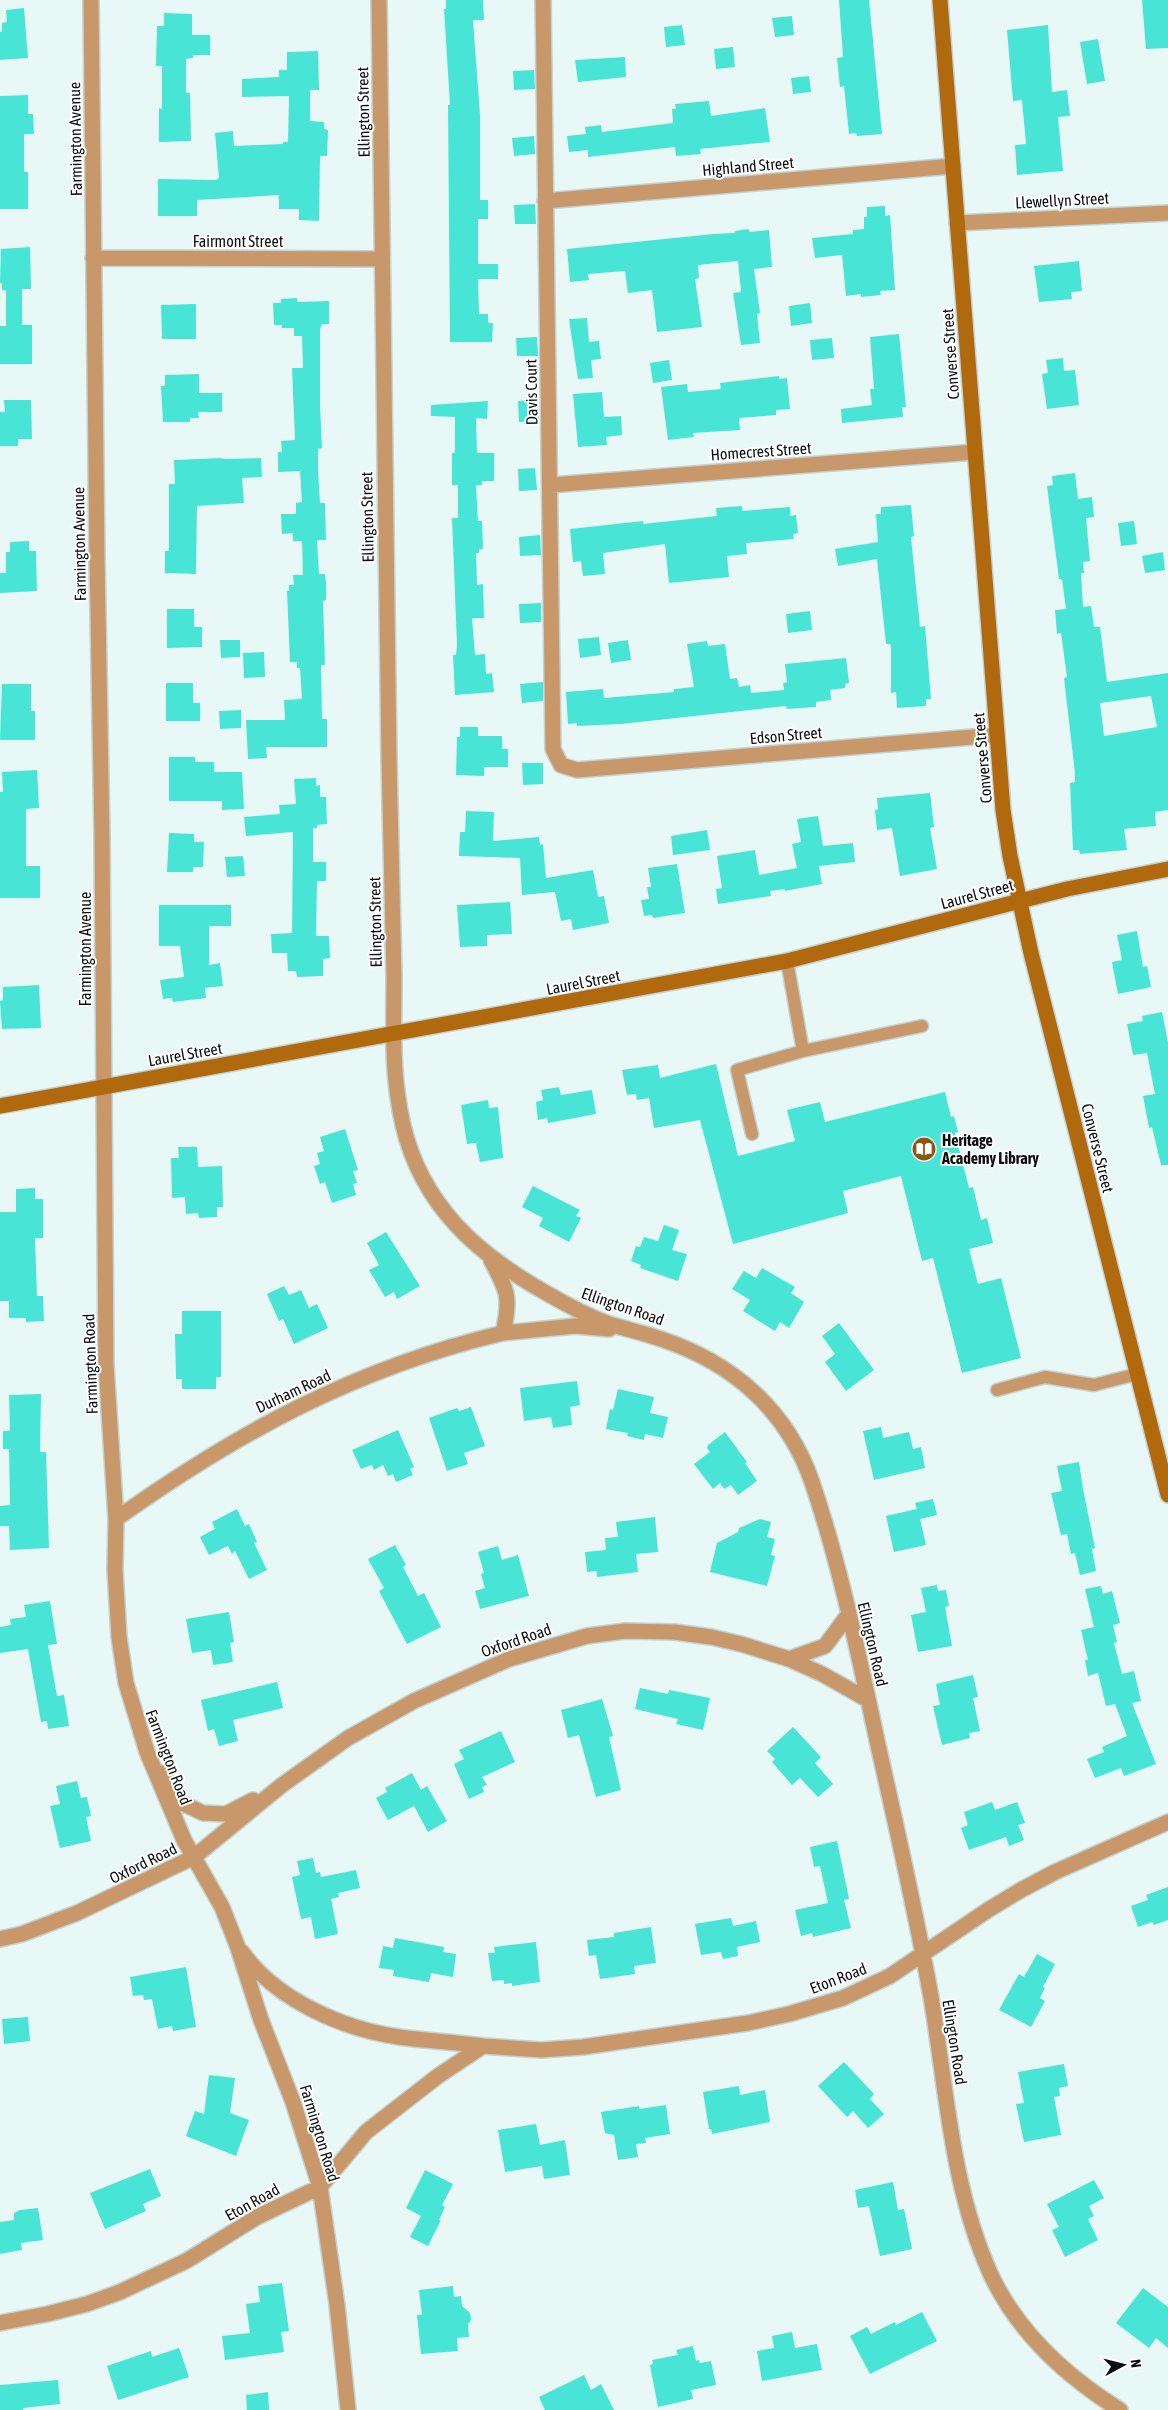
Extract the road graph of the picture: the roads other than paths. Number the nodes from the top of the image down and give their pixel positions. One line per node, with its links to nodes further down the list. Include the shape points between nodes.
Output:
1 (91, 0): 9 (street, Farmington Avenue)
2 (379, 0): 10 (street, Ellington Street)
3 (543, 0): 6 (street, Davis Court)
4 (940, 0): 5 (main road, Converse Street)
5 (953, 166): 6 (street, Highland Street); 8 (main road, Converse Street)
6 (545, 200): 12 (street, Davis Court)
7 (1168, 213): 8 (street, Llewellyn Street)
8 (957, 223): 11 (main road, Converse Street)
9 (93, 258): 10 (street, Fairmont Street); 21 (street, Farmington Avenue)
10 (382, 259): 19 (street, Ellington Street)
11 (975, 452): 12 (street, Homecrest Street); 13 (main road, Converse Street)
12 (550, 485): 14 (street, Davis Court, via 553,750 561,765)
13 (997, 735): 14 (street, Edson Street); 16 (main road, Converse Street, via 1003,810)
14 (577, 770)
15 (1168, 869): 16 (main road, Laurel Street)
16 (1019, 901): 17 (main road, Laurel Street); 27 (main road, Converse Street)
17 (786, 961): 19 (main road, Laurel Street); 20 (lane)
18 (922, 1026): 20 (lane)
19 (393, 1034): 21 (main road, Laurel Street); 24 (street, Ellington Road, via 394,1080 414,1160 443,1210)
20 (804, 1051): 23 (lane, via 737,1070)
21 (104, 1087): 22 (main road, Laurel Street); 30 (street, Farmington Road, via 106,1365)
22 (0, 1106)
23 (752, 1134)
24 (489, 1257): 25 (street, Ellington Road, via 565,1304 610,1324); 26 (street, via 505,1285 509,1300)
25 (640, 1332): 26 (street, Durham Road, via 575,1326); 31 (street, Ellington Road, via 668,1341 728,1372 758,1395 787,1428 810,1476 825,1522)
26 (503, 1333): 30 (street, Durham Road, via 421,1356 286,1412 219,1449)
27 (1137, 1374): 28 (lane, via 1094,1385 1046,1377); 29 (main road, Converse Street)
28 (997, 1390)
29 (1167, 1491)
30 (116, 1519): 34 (street, Farmington Road, via 115,1599 119,1637 126,1683)
31 (848, 1616): 32 (street, via 825,1646); 33 (street, Ellington Road)
32 (788, 1659): 33 (street, Oxford Road); 35 (street, Oxford Road, via 741,1644 674,1632 587,1636 509,1659 430,1693 348,1738)
33 (868, 1700): 40 (street, Ellington Road)
34 (147, 1752): 35 (street, Oxford Road, via 180,1802 203,1813 226,1814); 37 (street, Farmington Road, via 160,1788)
35 (282, 1785): 37 (street, Oxford Road)
36 (1168, 1822): 40 (street, Eton Road, via 1021,1890)
37 (194, 1857): 38 (street, Oxford Road, via 76,1913); 39 (street, Farmington Road, via 222,1907)
38 (0, 1940)
39 (237, 1945): 41 (street, Eton Road, via 248,1961 290,1996 344,2023 399,2037); 42 (street, Farmington Road)
40 (923, 1955): 41 (street, Eton Road, via 883,1980 843,1998 748,2023 583,2047 541,2050); 45 (street, Ellington Road, via 960,2182 975,2235 992,2275 1016,2318 1044,2349 1077,2380)
41 (483, 2046): 42 (street, Eton Road, via 371,2128)
42 (320, 2187): 43 (street, Eton Road, via 257,2217 186,2260 120,2292 47,2314); 44 (street, Farmington Road)
43 (0, 2323)
44 (348, 2410)
45 (1120, 2410)

